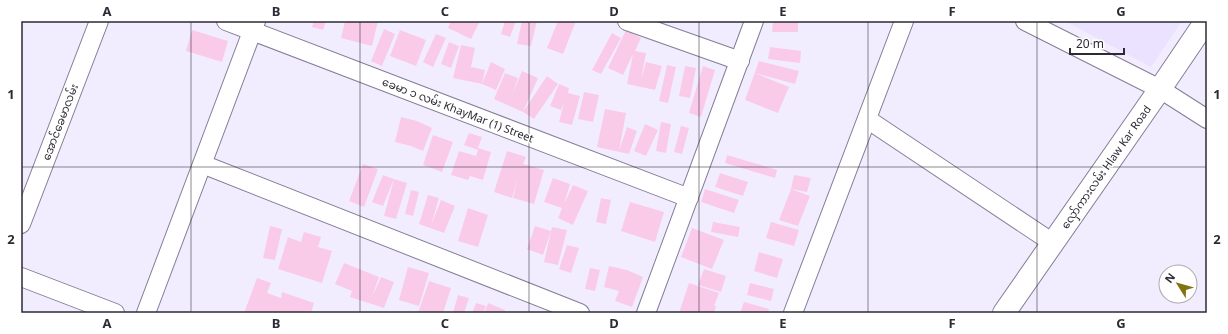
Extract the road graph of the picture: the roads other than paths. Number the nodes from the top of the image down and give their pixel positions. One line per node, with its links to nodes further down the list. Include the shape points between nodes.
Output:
1 (99, 21): 15 (street, အောင်ခေမာလမ်း)
2 (226, 21): 8 (street, ခေမာ ၁ လမ်း KhayMar (1) Street)
3 (626, 21): 9 (street)
4 (754, 21): 9 (street)
5 (904, 21): 11 (street)
6 (1025, 21): 10 (street)
7 (1206, 21): 10 (street, လှော်ကားလမ်း Hlaw Kar Road)
8 (254, 26): 13 (street); 14 (street, ခေမာ ၁ လမ်း KhayMar (1) Street)
9 (740, 61): 14 (street)
10 (1160, 89): 12 (street); 16 (street, လှော်ကားလမ်း Hlaw Kar Road)
11 (867, 119): 16 (street); 22 (street)
12 (1207, 119)
13 (202, 164): 19 (street); 20 (street)
14 (689, 198): 21 (street)
15 (21, 224)
16 (1053, 243): 23 (street, လှော်ကားလမ်း Hlaw Kar Road)
17 (21, 277): 18 (street)
18 (114, 313)
19 (146, 313)
20 (580, 313)
21 (646, 313)
22 (793, 313)
23 (1004, 313)

